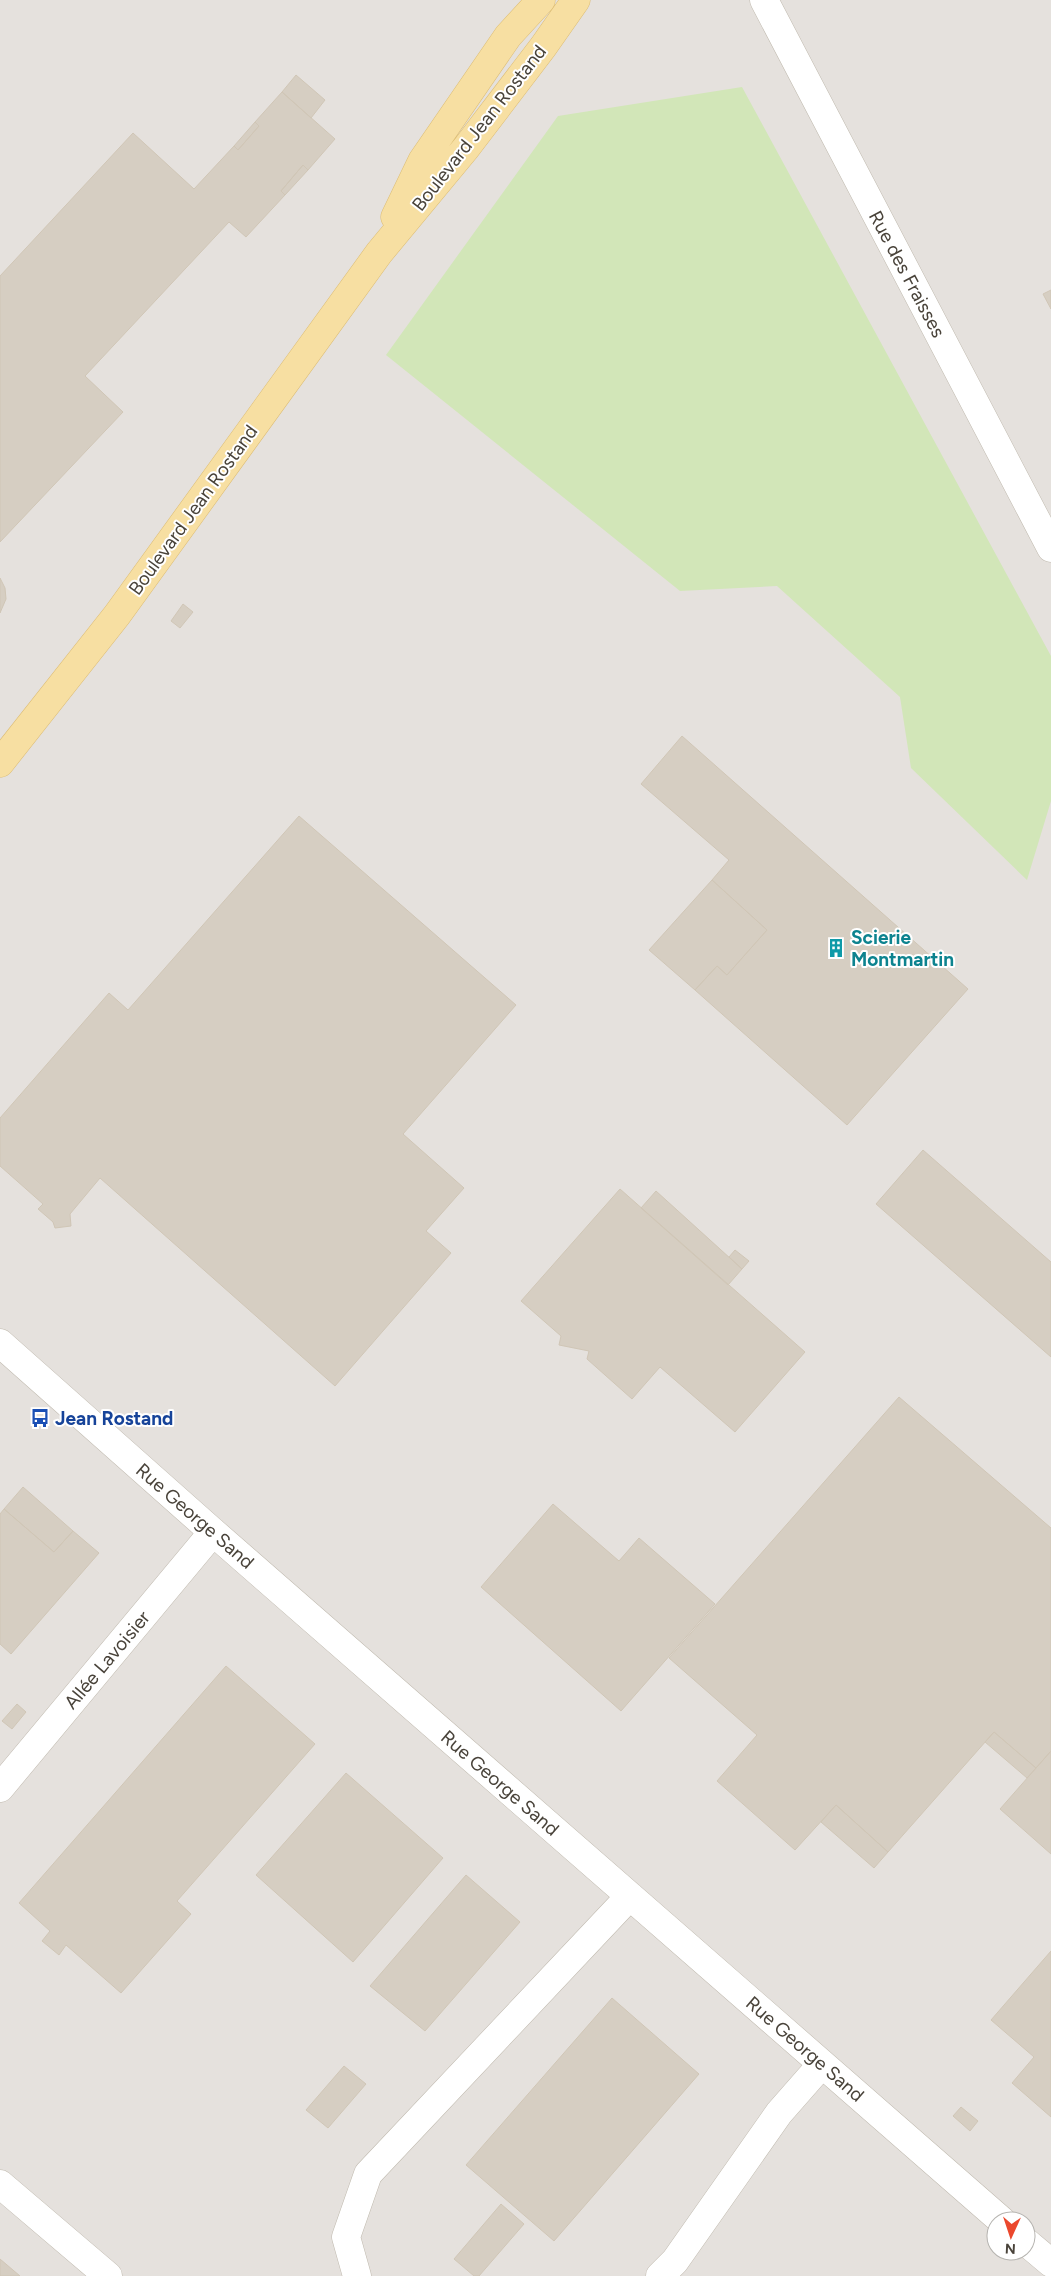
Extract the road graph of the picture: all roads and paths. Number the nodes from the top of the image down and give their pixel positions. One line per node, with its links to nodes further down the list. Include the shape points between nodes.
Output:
1 (541, 0): 4 (main road, Boulevard Jean Rostand, via 508,36 422,161)
2 (576, 0): 4 (main road, Boulevard Jean Rostand, via 466,148)
3 (764, 0): 5 (street, Rue des Fraisses)
4 (378, 252): 6 (main road, Boulevard Jean Rostand, via 117,615)
5 (1051, 548)
6 (0, 763)
7 (0, 1343): 8 (street, Rue George Sand)
8 (213, 1532): 9 (street, Allée Lavoisier); 10 (street, Rue George Sand)
9 (0, 1788)
10 (630, 1896): 11 (street, Rue George Sand); 17 (street, via 368,2174 346,2237)
11 (822, 2064): 13 (street, Rue George Sand); 18 (street, via 779,2113 675,2261)
12 (0, 2184): 16 (street)
13 (991, 2211)
14 (1036, 2251): 15 (street)
15 (1051, 2264)
16 (108, 2276)
17 (356, 2276)
18 (660, 2276)

